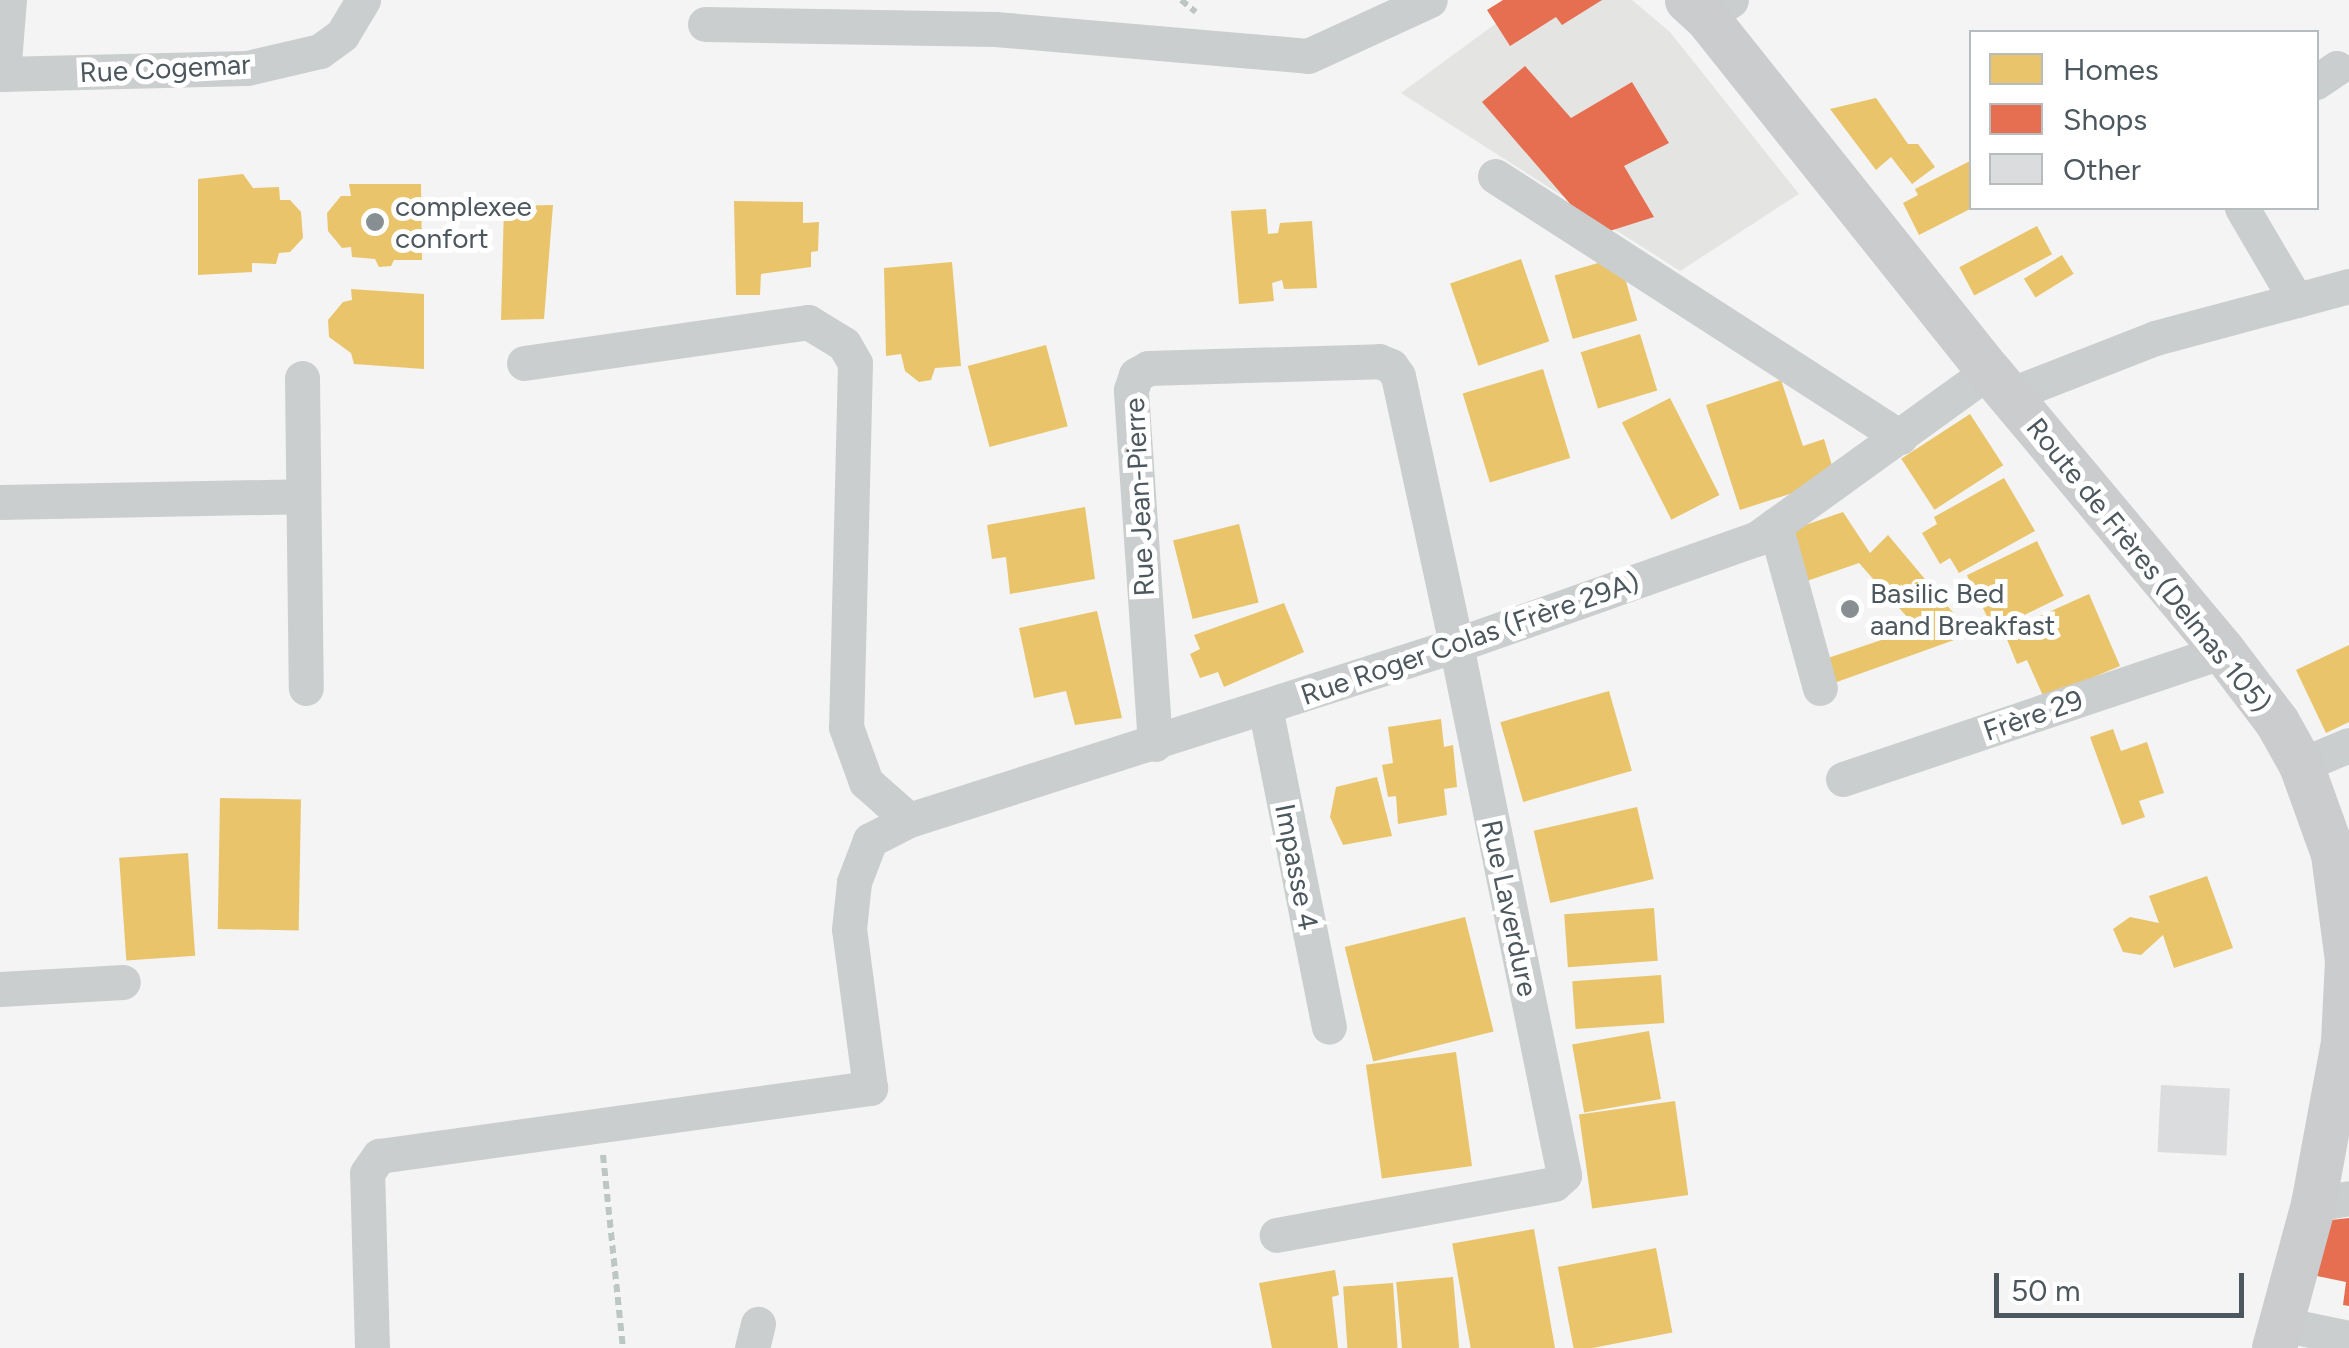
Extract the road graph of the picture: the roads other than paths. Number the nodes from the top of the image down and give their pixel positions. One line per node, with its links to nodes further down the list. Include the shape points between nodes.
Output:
1 (10, 0): 6 (street)
2 (362, 0): 6 (street, Rue Cogemar, via 342,36 320,51 247,68)
3 (1430, 0): 5 (street, via 1308,56 995,29)
4 (1708, 5): 14 (main road, Route de Frères (Delmas 105))
5 (705, 24)
6 (1, 74)
7 (1495, 176): 15 (street)
8 (2243, 210): 10 (street)
9 (2349, 286): 10 (street, Rue Roger Colas (Frère 29A))
10 (2296, 300): 14 (street, Rue Roger Colas (Frère 29A))
11 (1379, 361): 19 (street, Rue Laverdure, via 1398,376); 24 (street, Rue Jean-Pierre, via 1148,368 1136,375 1131,390)
12 (524, 363): 28 (street, via 808,322 844,344 855,363 846,727 866,782)
13 (302, 378): 16 (street)
14 (1999, 383): 15 (street, Rue Roger Colas (Frère 29A)); 20 (main road, Route de Frères (Delmas 105))
15 (1900, 437): 18 (street, Rue Roger Colas (Frère 29A))
16 (301, 496): 17 (street); 21 (street)
17 (0, 502)
18 (1775, 525): 19 (street, Rue Roger Colas (Frère 29A), via 1756,539); 22 (street)
19 (1456, 645): 23 (street, Rue Roger Colas (Frère 29A)); 33 (street, Rue Laverdure, via 1564,1176 1554,1184)
20 (2223, 650): 26 (main road, Route de Frères (Delmas 105)); 27 (street, Frère 29)
21 (306, 688)
22 (1820, 688)
23 (1265, 708): 24 (street, Rue Roger Colas (Frère 29A)); 31 (street, Impasse 4)
24 (1155, 744): 28 (street, Rue Roger Colas (Frère 29A))
25 (2349, 746): 26 (street)
26 (2302, 766): 32 (main road, Route de Frères (Delmas 105), via 2333,854 2347,960)
27 (1843, 779)
28 (909, 820): 36 (street, Rue Roger Colas (Frère 29A), via 870,840 854,882 848,928 870,1088 380,1156 366,1174)
29 (123, 982): 30 (street)
30 (0, 989)
31 (1329, 1027)
32 (2331, 1201): 34 (main road, Route de Frères (Delmas 105))
33 (1277, 1235)
34 (2278, 1336): 35 (street)
35 (2349, 1338)
36 (372, 1348)

